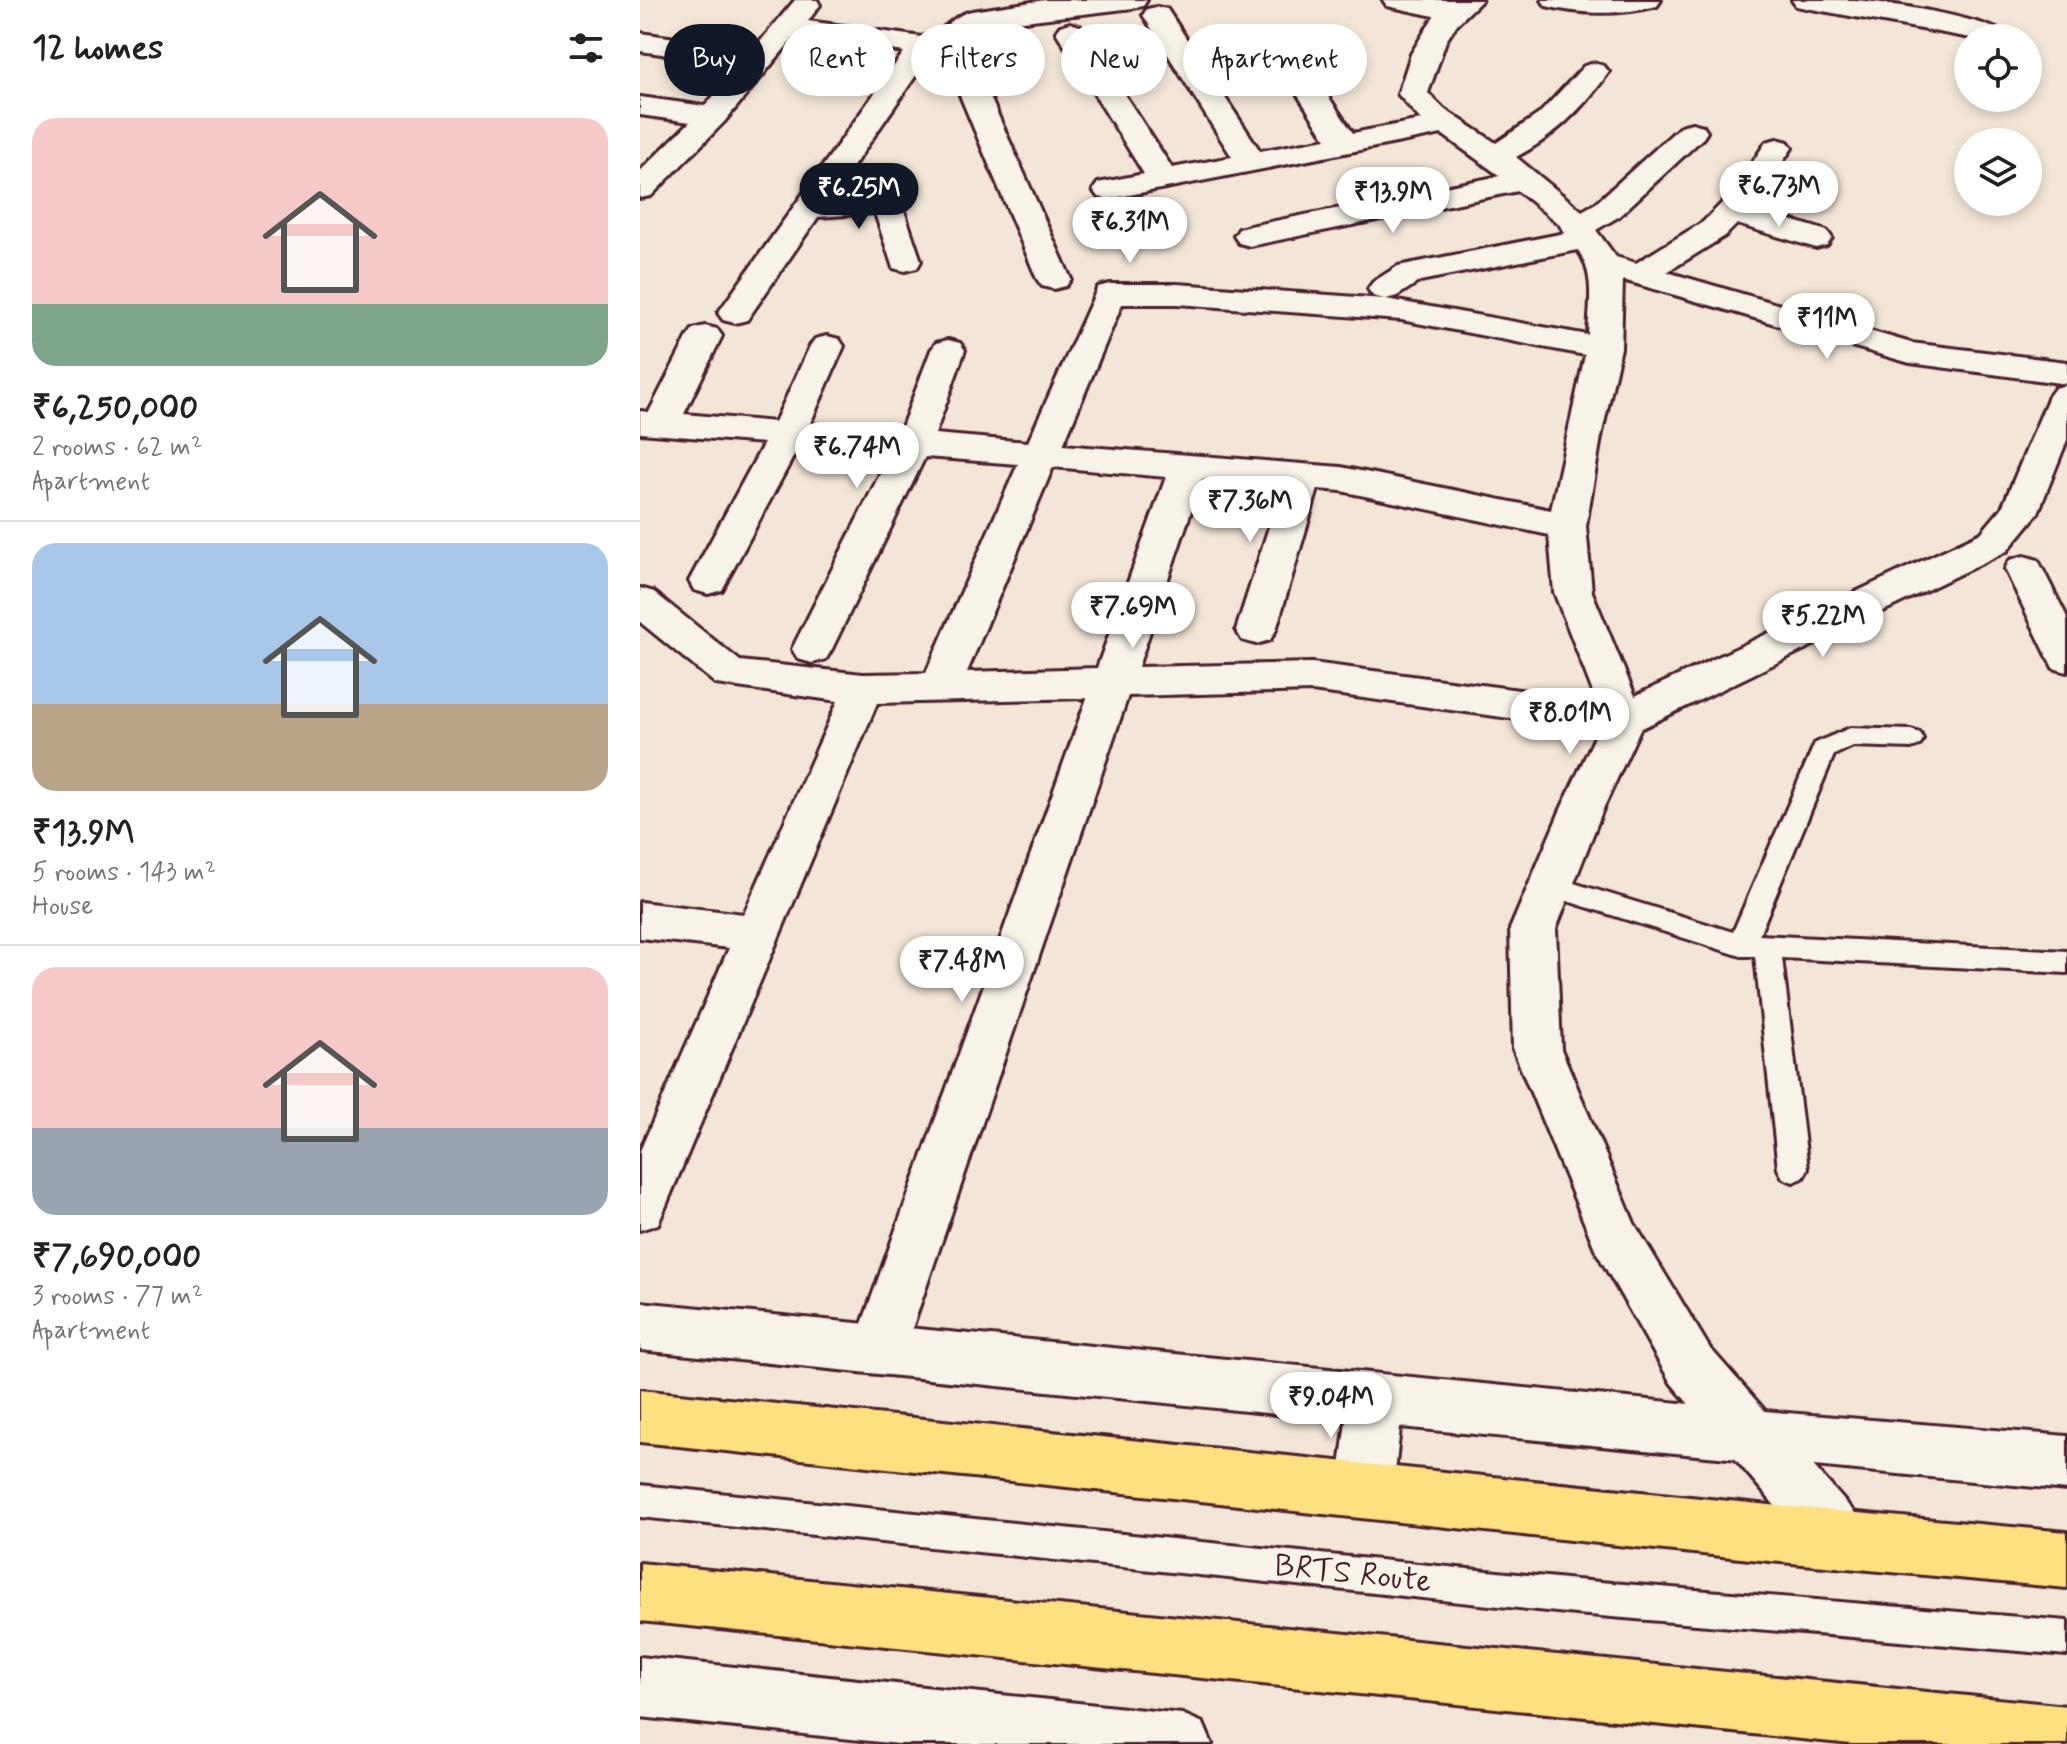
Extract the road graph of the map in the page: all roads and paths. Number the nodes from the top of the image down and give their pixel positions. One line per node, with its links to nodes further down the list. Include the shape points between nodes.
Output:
1 (810, 0): 8 (street)
2 (1397, 0): 6 (street)
3 (1556, 0): 4 (street)
4 (1647, 0)
5 (1806, 0): 10 (street)
6 (1460, 5): 23 (street, via 1420,60 1413,94)
7 (1145, 8): 9 (street, via 1029,10); 27 (street)
8 (791, 24)
9 (967, 24)
10 (1954, 25)
11 (781, 36): 14 (street)
12 (640, 42): 13 (street)
13 (664, 45)
14 (765, 55)
15 (911, 62): 33 (street)
16 (1594, 72): 28 (street, via 1565,108 1523,143)
17 (730, 96): 22 (street)
18 (975, 96): 38 (street)
19 (1110, 96): 29 (street)
20 (1314, 96): 25 (street)
21 (640, 106): 22 (street)
22 (713, 116): 30 (street)
23 (1448, 124): 25 (street); 28 (street)
24 (1692, 132): 36 (street, via 1607,210)
25 (1345, 144): 27 (street)
26 (1777, 148): 32 (street)
27 (1251, 162): 29 (street)
28 (1509, 168): 35 (street); 36 (street, via 1570,217)
29 (1163, 179): 31 (street)
30 (640, 189)
31 (1109, 190)
32 (1738, 202): 34 (street); 36 (street, via 1714,229)
33 (808, 209): 37 (street, via 866,202 889,206); 40 (street)
34 (1820, 224)
35 (1250, 236)
36 (1602, 251): 39 (street, via 1410,273); 43 (street, via 1607,283); 45 (street, via 1792,321 1910,353)
37 (905, 261)
38 (1054, 279)
39 (1385, 289)
40 (735, 313)
41 (705, 336): 47 (street)
42 (827, 346): 48 (street)
43 (1604, 348): 50 (street, via 1401,310 1110,294); 53 (street)
44 (948, 350): 49 (street)
45 (2067, 373)
46 (2067, 396): 63 (street, via 2019,513 1994,542)
47 (651, 423): 48 (street)
48 (787, 435): 49 (street); 55 (street)
49 (913, 445): 50 (street); 58 (street)
50 (1038, 455): 51 (street); 61 (street)
51 (1188, 467): 52 (street); 60 (street)
52 (1304, 476): 53 (street); 57 (street)
53 (1567, 526): 63 (street, via 1573,592)
54 (2024, 569): 59 (street)
55 (708, 581)
56 (640, 601): 62 (street, via 730,674)
57 (1256, 630)
58 (812, 649)
59 (2067, 658)
60 (1112, 683): 61 (street); 63 (street, via 1312,677); 73 (street)
61 (940, 687): 62 (street)
62 (863, 689): 67 (street)
63 (1624, 719): 65 (street)
64 (1911, 739): 68 (lane, via 1850,737 1824,749)
65 (1551, 886): 68 (lane); 76 (street, via 1533,929 1537,1049 1614,1235 1690,1365)
66 (640, 920): 67 (street)
67 (758, 934): 71 (street)
68 (1754, 946): 69 (lane); 70 (lane)
69 (2067, 962)
70 (1793, 1169)
71 (640, 1208)
72 (640, 1326): 73 (street)
73 (879, 1349): 74 (street)
74 (1376, 1399): 76 (street); 78 (street)
75 (640, 1416): 78 (main road)
76 (1752, 1436): 77 (street); 80 (street)
77 (2067, 1463)
78 (1365, 1491): 80 (main road)
79 (640, 1501): 83 (lane, BRTS Route, via 1576,1597)
80 (1841, 1540): 81 (main road)
81 (2067, 1560)
82 (640, 1592): 85 (main road)
83 (2067, 1638)
84 (640, 1687): 87 (street)
85 (1969, 1735): 86 (main road)
86 (2067, 1736)
87 (1079, 1739): 88 (street)
88 (1182, 1744)

